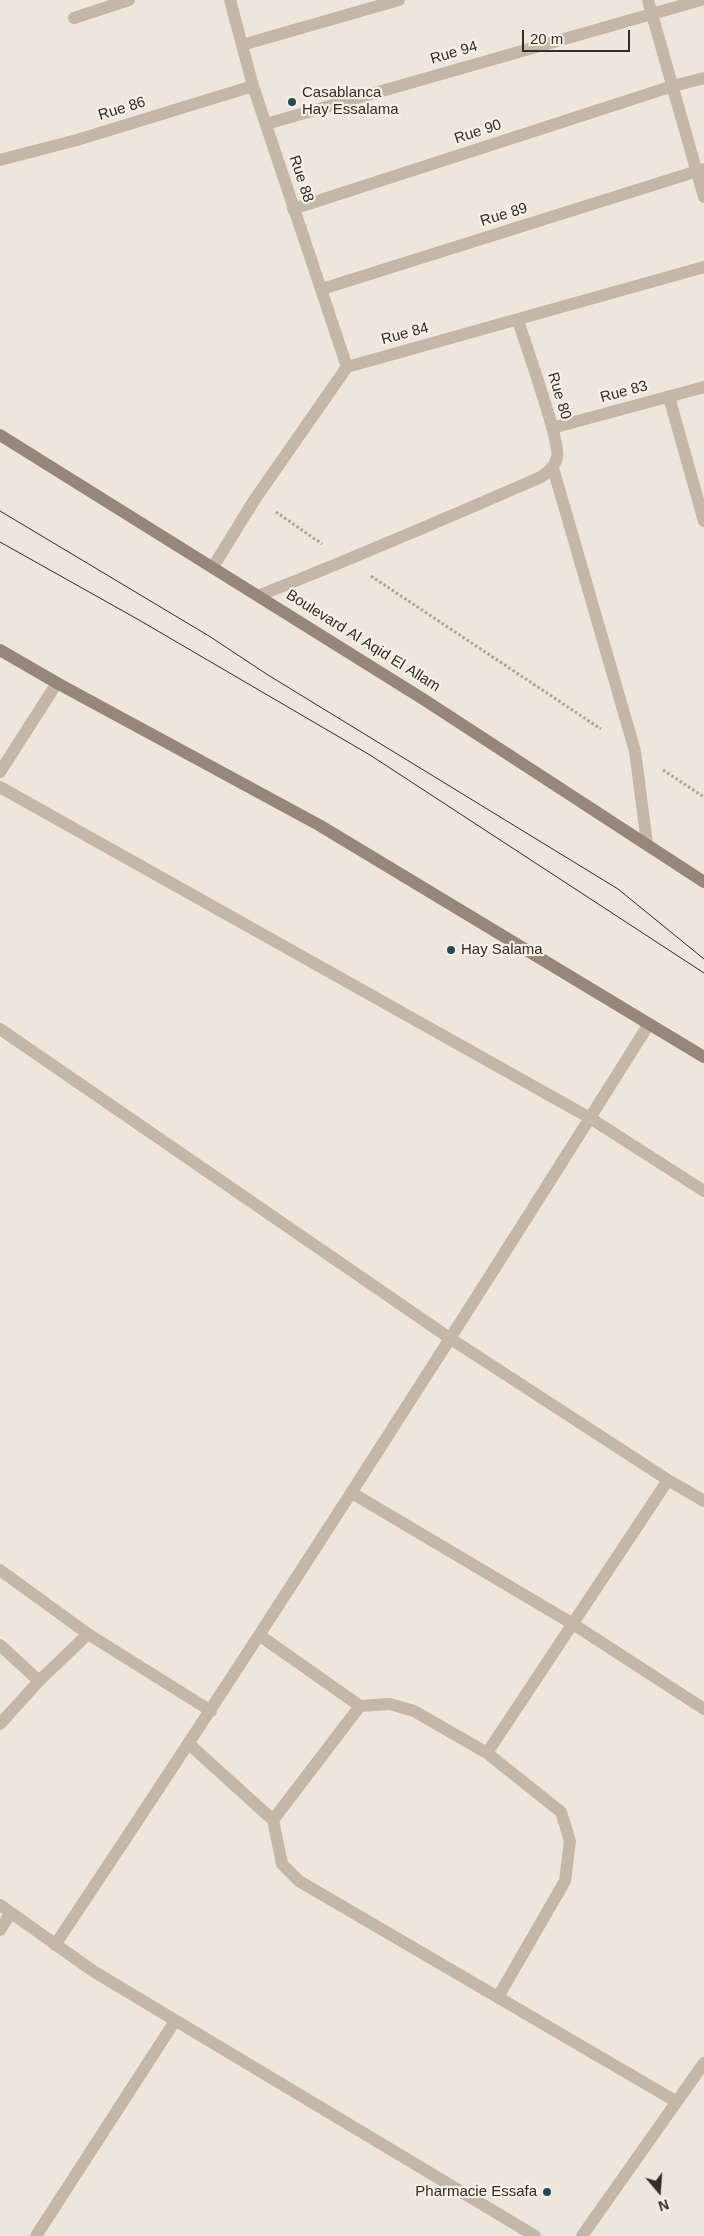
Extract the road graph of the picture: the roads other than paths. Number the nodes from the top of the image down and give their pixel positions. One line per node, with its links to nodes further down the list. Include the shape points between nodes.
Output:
1 (129, 0): 7 (street)
2 (230, 0): 8 (street, Rue 88)
3 (399, 0): 8 (street)
4 (648, 0): 6 (street)
5 (701, 0): 6 (street, Rue 94)
6 (652, 14): 11 (street); 12 (street, Rue 94)
7 (74, 18)
8 (242, 45): 10 (street, Rue 88)
9 (704, 78): 11 (street, Rue 90)
10 (253, 86): 12 (street, Rue 88); 13 (street, Rue 86)
11 (673, 86): 14 (street); 16 (street, Rue 90)
12 (266, 124): 16 (street, Rue 88)
13 (0, 160)
14 (700, 170): 15 (street); 18 (street, Rue 89)
15 (704, 197)
16 (293, 209): 18 (street, Rue 88)
17 (704, 267): 19 (street, Rue 84)
18 (322, 289): 20 (street, Rue 88)
19 (518, 320): 20 (street, Rue 84); 23 (street, Rue 80)
20 (347, 367): 27 (street, via 255,499)
21 (704, 387): 22 (street, Rue 83)
22 (669, 397): 23 (street, Rue 83); 26 (street)
23 (552, 428): 25 (street, Rue 80, via 558,456)
24 (0, 435): 27 (main road, Boulevard Al Aqid El Allam)
25 (553, 468): 28 (street, via 540,478 348,561); 33 (street, via 635,752)
26 (704, 521)
27 (213, 567): 28 (main road, Boulevard Al Aqid El Allam)
28 (260, 595): 33 (main road, Boulevard Al Aqid El Allam)
29 (0, 650): 30 (main road)
30 (57, 683): 31 (street); 35 (main road, via 319,825)
31 (0, 772)
32 (0, 787): 38 (street)
33 (647, 844): 34 (main road, Boulevard Al Aqid El Allam)
34 (704, 882)
35 (649, 1024): 37 (main road); 38 (street)
36 (0, 1029): 40 (street)
37 (704, 1057)
38 (590, 1118): 39 (street); 40 (street)
39 (704, 1191)
40 (451, 1339): 41 (street); 42 (street)
41 (668, 1480): 43 (street); 45 (street)
42 (352, 1492): 45 (street); 47 (street)
43 (704, 1501)
44 (0, 1570): 46 (street)
45 (573, 1624): 51 (street); 55 (street)
46 (88, 1634): 49 (street); 52 (street)
47 (259, 1635): 50 (street); 52 (street)
48 (0, 1645): 49 (street)
49 (39, 1681): 53 (street)
50 (360, 1706): 55 (street, via 390,1704 414,1712); 56 (street)
51 (704, 1709)
52 (210, 1711): 54 (street)
53 (0, 1724)
54 (189, 1744): 56 (street); 60 (street)
55 (488, 1753): 61 (street, via 561,1812 570,1841 565,1880)
56 (273, 1820): 61 (street, via 282,1864 299,1881)
57 (0, 1906): 58 (street)
58 (10, 1914): 59 (street); 60 (street)
59 (0, 1930)
60 (55, 1945): 62 (street)
61 (498, 1997): 64 (street)
62 (175, 2021): 65 (street); 66 (street)
63 (704, 2063): 64 (street)
64 (677, 2102): 67 (street)
65 (36, 2236)
66 (535, 2236)
67 (582, 2236)

